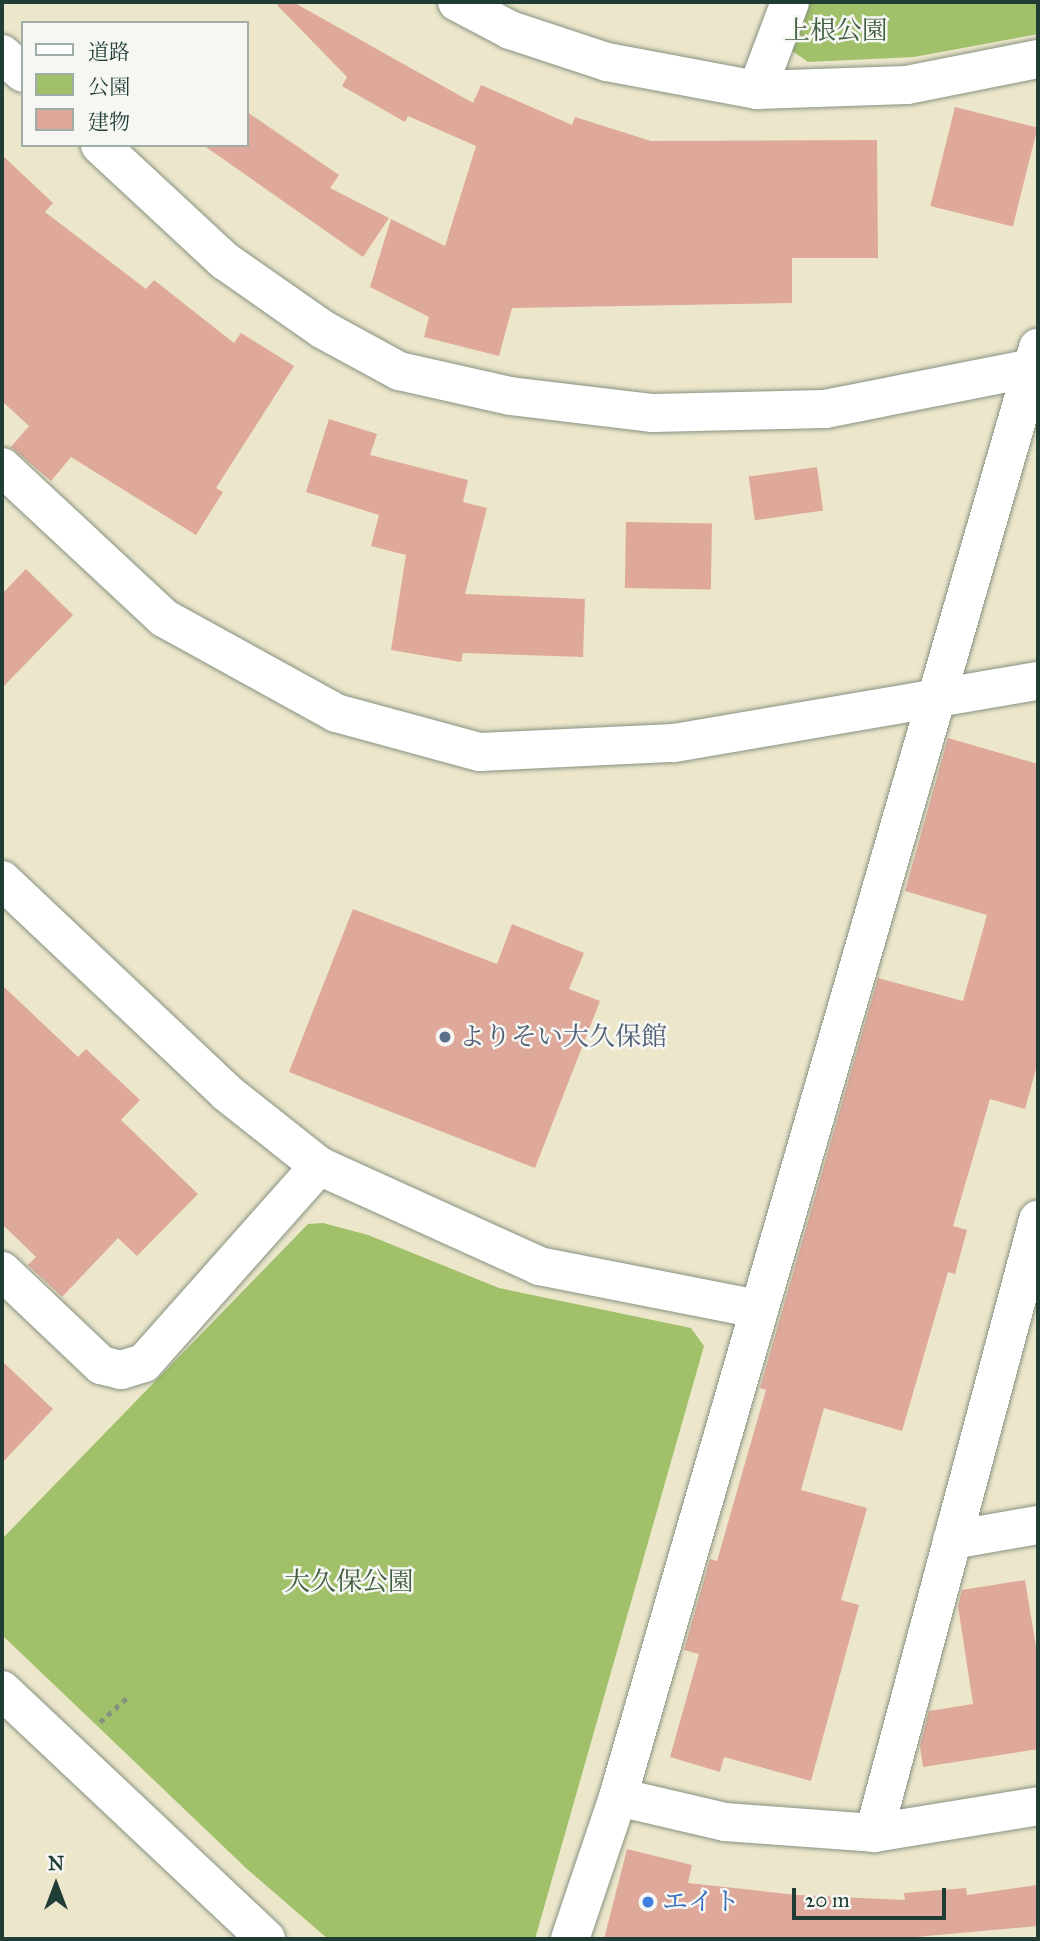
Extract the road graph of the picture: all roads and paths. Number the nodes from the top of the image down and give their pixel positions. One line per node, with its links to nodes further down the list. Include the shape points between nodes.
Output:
1 (790, 2): 6 (street)
2 (467, 4): 6 (street, via 510,30 607,62)
3 (2, 54): 5 (street)
4 (1038, 59): 6 (street, via 907,85)
5 (21, 72)
6 (757, 90)
7 (102, 147): 8 (street, via 225,261 322,329 399,372 510,396 653,413 825,409)
8 (1036, 361): 11 (street)
9 (2, 467): 11 (street, via 164,618 336,713 480,752 674,743)
10 (1038, 681): 11 (street)
11 (937, 700): 16 (street)
12 (2, 880): 13 (street, via 226,1093)
13 (319, 1166): 15 (street, via 145,1363 121,1370 101,1365); 16 (street, via 539,1266)
14 (1037, 1228): 18 (street)
15 (2, 1271)
16 (759, 1309): 20 (street)
17 (1038, 1525): 18 (street)
18 (952, 1540): 22 (street)
19 (2, 1690): 23 (street)
20 (618, 1797): 22 (street, via 725,1822); 24 (street)
21 (1038, 1805): 22 (street)
22 (874, 1833)
23 (266, 1939)
24 (570, 1939)

